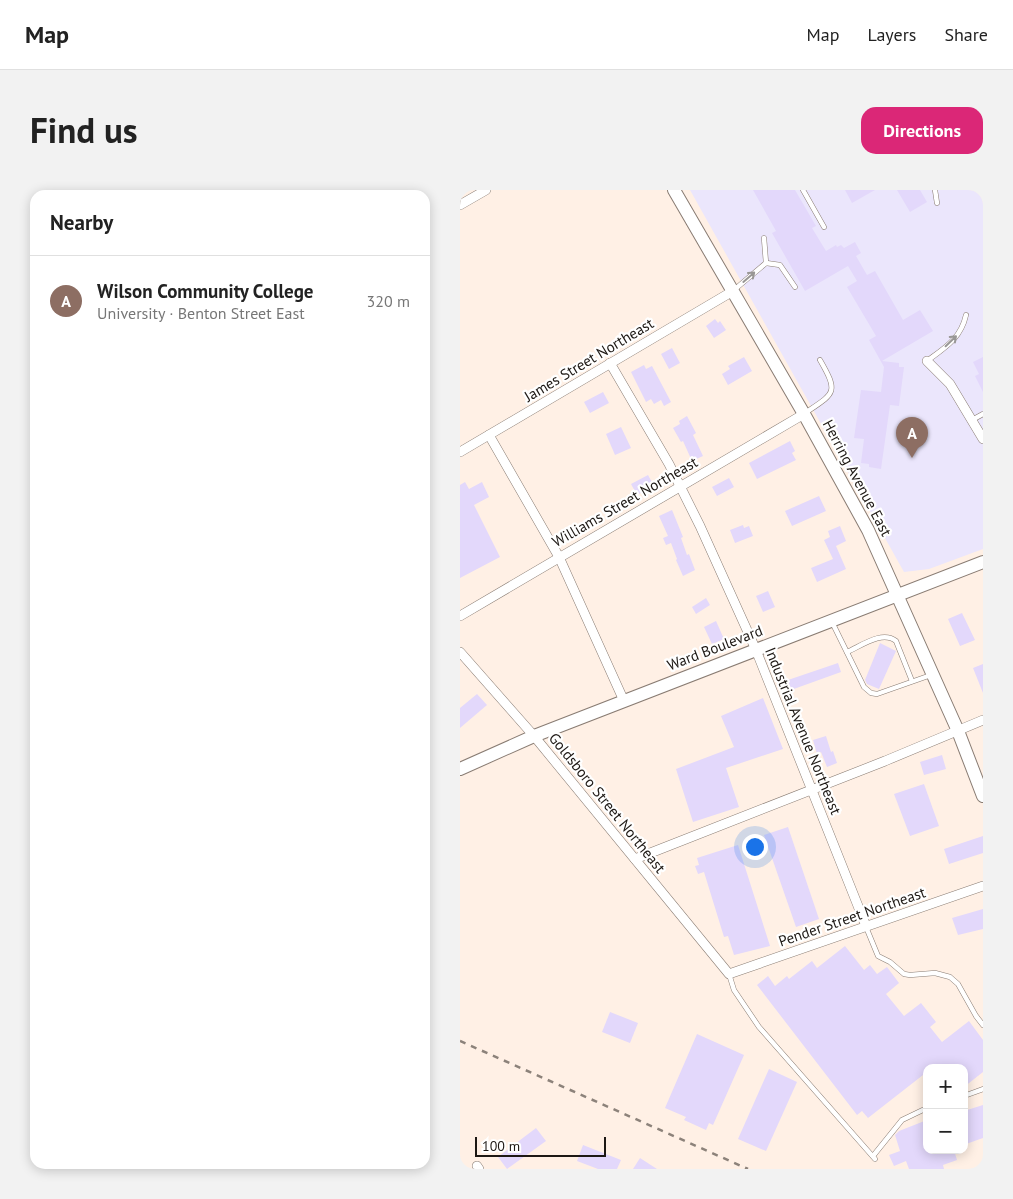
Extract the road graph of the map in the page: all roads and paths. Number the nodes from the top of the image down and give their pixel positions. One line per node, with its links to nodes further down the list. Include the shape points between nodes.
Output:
1 (486, 190): 6 (street)
2 (674, 190): 11 (main road, Herring Avenue East)
3 (803, 190): 7 (lane)
4 (935, 190): 5 (lane)
5 (937, 203)
6 (460, 205)
7 (824, 227)
8 (764, 238): 9 (lane)
9 (766, 263): 10 (lane, via 780,265); 11 (lane, one-way to 9)
10 (795, 287)
11 (732, 291): 15 (street, James Street Northeast); 16 (main road, Herring Avenue East)
12 (966, 315): 14 (lane, one-way to 12, via 954,340)
13 (820, 360): 16 (lane, via 832,389 828,398)
14 (927, 360): 18 (street, via 950,384)
15 (610, 363): 19 (street, James Street Northeast); 22 (street, Industrial Avenue Northeast)
16 (804, 414): 22 (street, Williams Street Northeast); 25 (main road, Herring Avenue East, via 868,530)
17 (983, 414): 18 (lane)
18 (972, 420): 20 (street)
19 (490, 435): 21 (street, James Street Northeast); 23 (street)
20 (983, 439)
21 (460, 452)
22 (681, 485): 23 (street, Williams Street Northeast); 28 (street, Industrial Avenue Northeast)
23 (559, 557): 26 (street, Williams Street Northeast); 33 (street)
24 (983, 562): 25 (main road, Ward Boulevard)
25 (898, 596): 27 (main road, Ward Boulevard); 31 (main road, Herring Avenue East)
26 (460, 616)
27 (832, 621): 28 (main road, Ward Boulevard); 30 (lane)
28 (756, 650): 33 (main road, Ward Boulevard); 38 (street, Industrial Avenue Northeast)
29 (460, 652): 36 (street, Goldsboro Street Northeast)
30 (847, 652): 32 (lane, via 864,687 871,693 877,694); 32 (lane, via 879,637 892,637)
31 (932, 674): 32 (lane); 35 (main road, Herring Avenue East)
32 (912, 681)
33 (624, 700): 36 (main road, Ward Boulevard)
34 (983, 720): 35 (street)
35 (958, 731): 38 (street); 39 (main road, Herring Avenue East)
36 (534, 736): 37 (main road, Ward Boulevard); 40 (street, Goldsboro Street Northeast)
37 (460, 769)
38 (812, 789): 40 (street); 42 (street, Industrial Avenue Northeast)
39 (983, 796)
40 (635, 859): 43 (street, Goldsboro Street Northeast)
41 (983, 886): 42 (street, Pender Street Northeast)
42 (866, 926): 43 (street, Pender Street Northeast); 44 (lane, via 878,956 904,974 935,973 950,977 958,984)
43 (729, 974): 47 (lane, via 734,990 759,1027 874,1158 902,1120)
44 (983, 1025)
45 (983, 1089): 46 (lane)
46 (968, 1095)
47 (925, 1109)
48 (983, 1165): 49 (lane)
49 (981, 1169)

